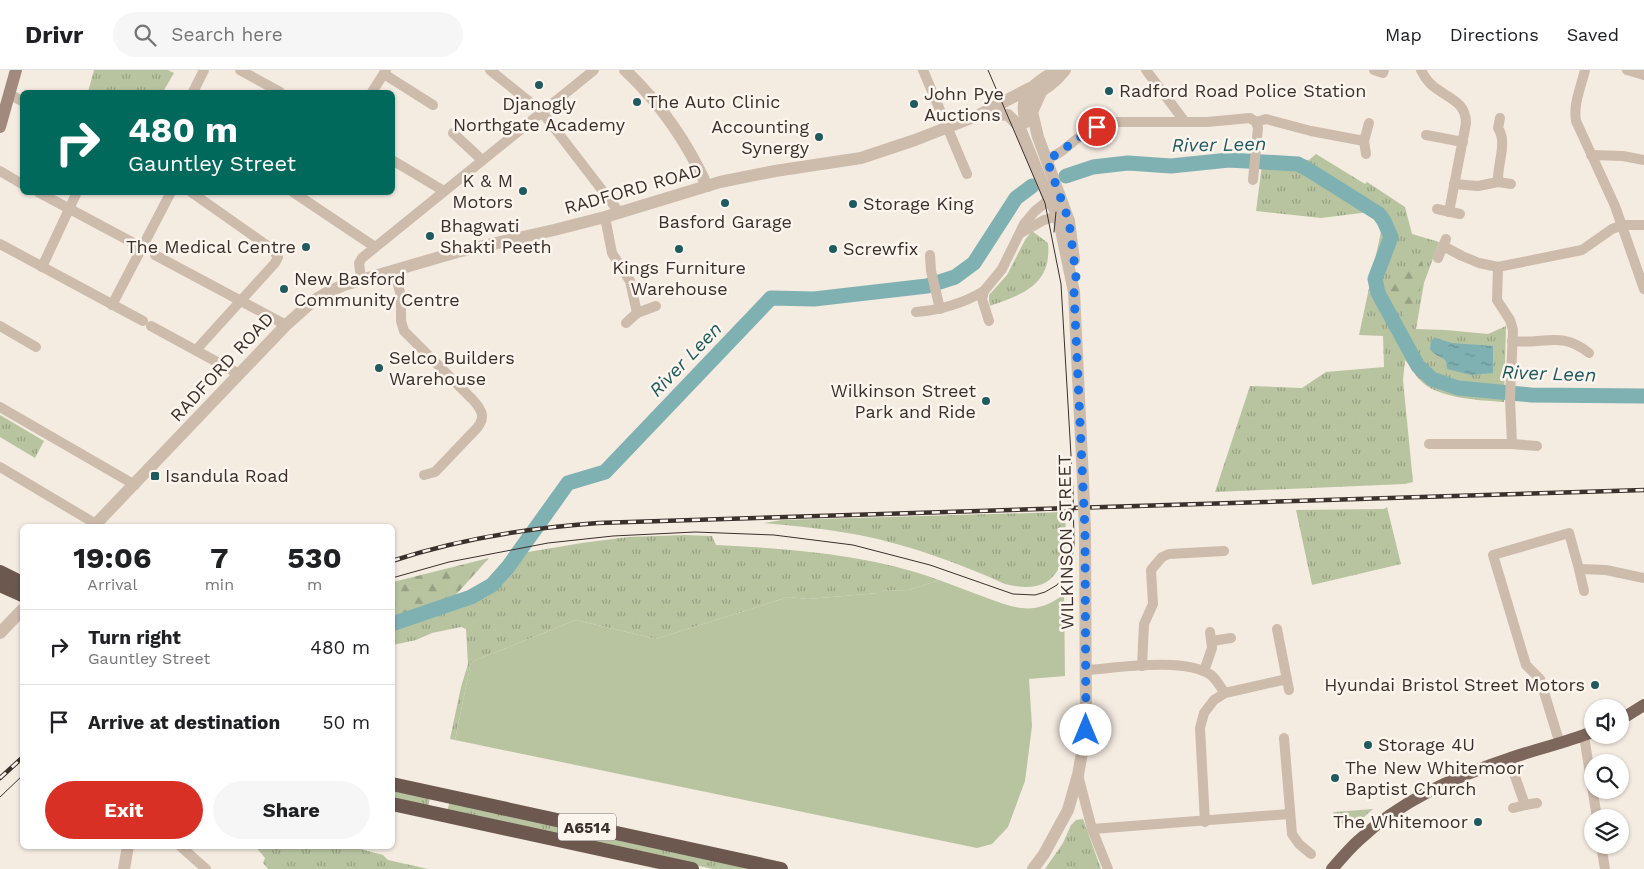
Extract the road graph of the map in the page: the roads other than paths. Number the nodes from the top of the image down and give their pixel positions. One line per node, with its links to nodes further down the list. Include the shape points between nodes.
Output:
1 (16, 70): 21 (main road)
2 (204, 70): 18 (street)
3 (240, 70): 19 (street)
4 (490, 70): 25 (street)
5 (594, 70): 25 (street)
6 (625, 70): 51 (street, via 643,87 682,137)
7 (923, 70): 33 (street)
8 (1056, 70): 22 (street)
9 (1065, 70): 22 (street, RADFORD ROAD)
10 (1146, 70): 29 (street)
11 (1374, 70): 12 (street, via 1383,73)
12 (1384, 70)
13 (1421, 70): 36 (street, via 1434,87 1463,108 1466,123)
14 (1585, 70): 39 (street, via 1575,116)
15 (1627, 70): 17 (street)
16 (385, 72): 20 (street); 24 (street)
17 (1644, 75)
18 (194, 90)
19 (276, 90)
20 (373, 90)
21 (9, 94): 23 (street); 32 (main road)
22 (1032, 97): 26 (street, RADFORD ROAD); 27 (street, RADFORD ROAD, via 1011,98); 41 (street, WILKINSON STREET, via 1038,137); 63 (street, via 1024,117 1049,175)
23 (20, 100)
24 (433, 105)
25 (542, 112): 40 (street); 61 (street)
26 (995, 114): 27 (street, RADFORD ROAD); 58 (street, WILKINSON STREET, via 1008,115 1019,126)
27 (979, 115): 33 (street, RADFORD ROAD)
28 (1500, 118): 47 (street, via 1498,128 1503,142)
29 (1186, 122): 30 (street, via 1250,118); 41 (street, via 1109,122 1084,133)
30 (1256, 122): 35 (street, via 1266,119); 46 (street)
31 (1369, 123): 35 (street)
32 (0, 127)
33 (948, 127): 45 (street); 51 (street, RADFORD ROAD, via 861,158)
34 (453, 134): 40 (street)
35 (1364, 142): 38 (street)
36 (1463, 142): 37 (street, via 1431,136); 49 (street)
37 (1434, 148)
38 (1366, 154)
39 (1591, 155): 42 (street); 66 (street)
40 (482, 160): 52 (street)
41 (1047, 160): 58 (street, WILKINSON STREET)
42 (1644, 160)
43 (395, 162): 52 (street)
44 (0, 171): 48 (street)
45 (967, 174)
46 (1253, 180)
47 (1498, 182): 49 (street, via 1478,186); 50 (street)
48 (20, 183)
49 (1454, 184): 62 (street)
50 (1511, 184)
51 (707, 186): 61 (street, RADFORD ROAD)
52 (444, 191): 71 (street)
53 (43, 195): 60 (street)
54 (75, 195): 60 (street)
55 (169, 195): 70 (street)
56 (195, 195): 82 (street, via 272,248 278,257)
57 (297, 195): 71 (street)
58 (1054, 195): 63 (street, WILKINSON STREET); 68 (street, via 1035,211); 81 (street, WILKINSON STREET, via 1069,221 1076,276)
59 (1437, 209): 62 (street)
60 (68, 210): 70 (street); 75 (street)
61 (619, 212): 65 (street, RADFORD ROAD)
62 (1449, 212): 64 (street)
63 (1057, 214): 68 (street); 81 (street, WILKINSON STREET)
64 (1460, 214)
65 (604, 216): 77 (street, RADFORD ROAD); 87 (street, via 612,253 630,281)
66 (1623, 225): 67 (street); 76 (street, via 1582,250); 79 (street)
67 (1644, 225)
68 (1021, 233): 80 (street, via 1002,269)
69 (0, 244): 75 (street)
70 (141, 247): 83 (street)
71 (375, 247): 78 (street, via 359,263)
72 (155, 255): 82 (street)
73 (930, 255): 85 (street)
74 (1438, 258): 76 (street, via 1444,242 1462,256)
75 (42, 267): 83 (street)
76 (1498, 267): 92 (street, via 1497,300 1510,320)
77 (394, 270): 78 (street, RADFORD ROAD); 102 (street, via 402,296 404,332 473,400 483,415 477,428 435,472)
78 (361, 279): 90 (street, RADFORD ROAD, via 330,291)
79 (1644, 289)
80 (984, 291): 85 (street); 88 (street, via 982,299)
81 (1074, 292): 119 (street, WILKINSON STREET, bridge, via 1084,481)
82 (242, 301): 90 (street); 94 (street)
83 (112, 305): 94 (street)
84 (656, 306): 87 (street)
85 (940, 309): 86 (street)
86 (916, 312)
87 (637, 313): 89 (street)
88 (989, 321)
89 (626, 323)
90 (286, 325): 96 (street, RADFORD ROAD)
91 (0, 326): 93 (street)
92 (1512, 341): 95 (street, via 1564,340 1583,343); 99 (street)
93 (36, 347)
94 (196, 350): 96 (street)
95 (1589, 353)
96 (238, 374): 103 (street, RADFORD ROAD)
97 (0, 407): 103 (street)
98 (1438, 433): 99 (street, via 1432,444)
99 (1512, 444): 100 (street)
100 (1537, 446)
101 (0, 467): 104 (street)
102 (424, 475)
103 (135, 485): 105 (street, RADFORD ROAD)
104 (93, 524)
105 (96, 524)
106 (1224, 551): 118 (street, via 1169,554 1151,570 1153,604 1144,624)
107 (1579, 569): 109 (street, via 1606,570); 112 (street); 128 (street, via 1570,533 1493,555 1526,665 1540,679)
108 (0, 572): 110 (highway)
109 (1644, 578)
110 (20, 582)
111 (0, 585): 113 (highway)
112 (1584, 591)
113 (20, 594)
114 (20, 612): 116 (street)
115 (1278, 629): 121 (street)
116 (0, 634)
117 (1231, 638): 120 (street, via 1211,636 1212,648)
118 (1142, 666): 119 (street); 120 (street, via 1175,664)
119 (1086, 670): 131 (street, WILKINSON STREET, via 1086,730)
120 (1204, 672): 123 (street, via 1212,676)
121 (1287, 679): 122 (street); 123 (street)
122 (1289, 690)
123 (1224, 693): 141 (street, via 1204,713 1200,728)
124 (1644, 705): 125 (main road)
125 (1629, 714)
126 (1584, 735): 128 (main road)
127 (1284, 738): 140 (street, via 1281,762)
128 (1560, 744): 130 (main road)
129 (1589, 744): 138 (street)
130 (1509, 759): 136 (street); 155 (main road, via 1459,777 1414,799 1364,836)
131 (1078, 775): 143 (street); 153 (street, WILKINSON STREET, via 1068,810)
132 (395, 785): 133 (highway, A6514)
133 (442, 794): 139 (highway); 142 (highway, A6514)
134 (1537, 803): 136 (street)
135 (395, 805): 139 (highway, A6514)
136 (1525, 805): 137 (street)
137 (1513, 808)
138 (1596, 809)
139 (438, 814): 144 (highway, A6514)
140 (1289, 814): 141 (street); 147 (street, via 1292,834)
141 (1206, 822): 143 (street)
142 (575, 824): 144 (highway); 152 (highway, A6514)
143 (1092, 829): 154 (street)
144 (571, 842): 151 (highway, A6514)
145 (127, 849): 149 (street)
146 (183, 849): 150 (street)
147 (1311, 854)
148 (1602, 854): 156 (street)
149 (124, 869)
150 (206, 869)
151 (692, 869)
152 (777, 869)
153 (1033, 869)
154 (1108, 869)
155 (1332, 869)
156 (1605, 869)

